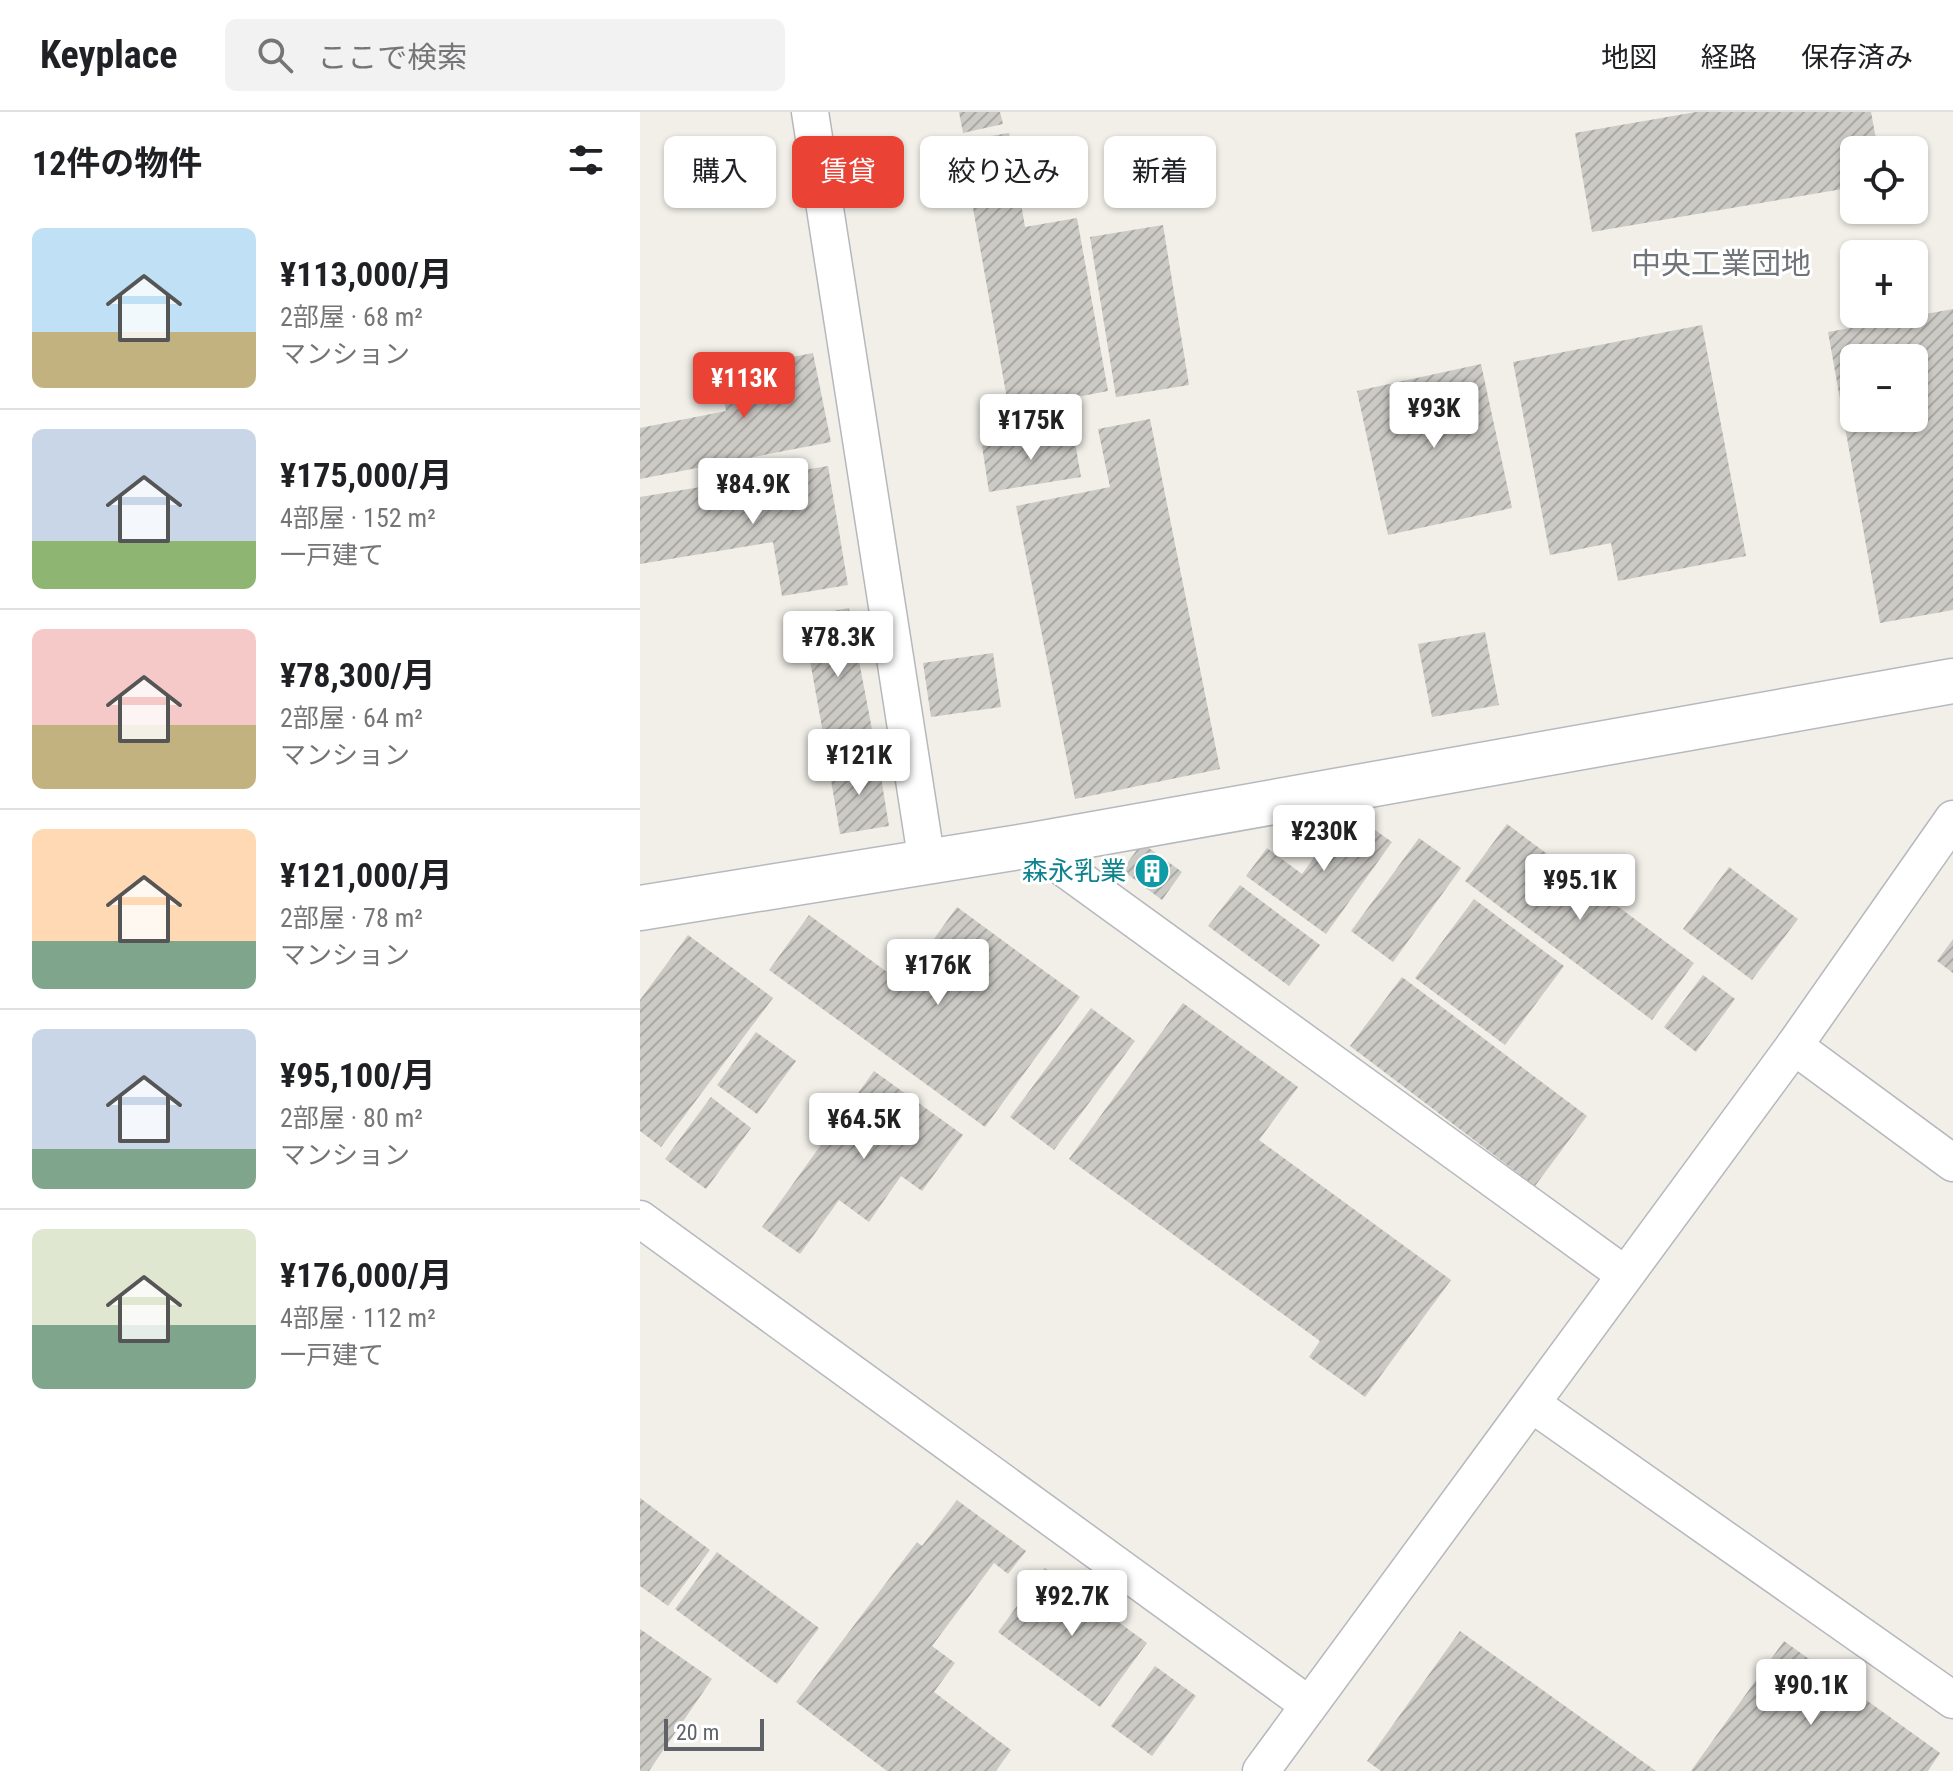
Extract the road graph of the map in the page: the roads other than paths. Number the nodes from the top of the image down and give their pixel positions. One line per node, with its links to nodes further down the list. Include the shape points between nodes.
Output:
1 (810, 112): 5 (street)
2 (1953, 681): 4 (street)
3 (1953, 819): 7 (street)
4 (1032, 845): 5 (street); 10 (street)
5 (927, 863): 6 (street)
6 (640, 908)
7 (1794, 1046): 8 (street); 10 (street)
8 (1953, 1163)
9 (640, 1219): 13 (street)
10 (1624, 1274): 11 (street)
11 (1532, 1404): 12 (street); 13 (street)
12 (1953, 1700)
13 (1309, 1705): 14 (street)
14 (1261, 1771)

